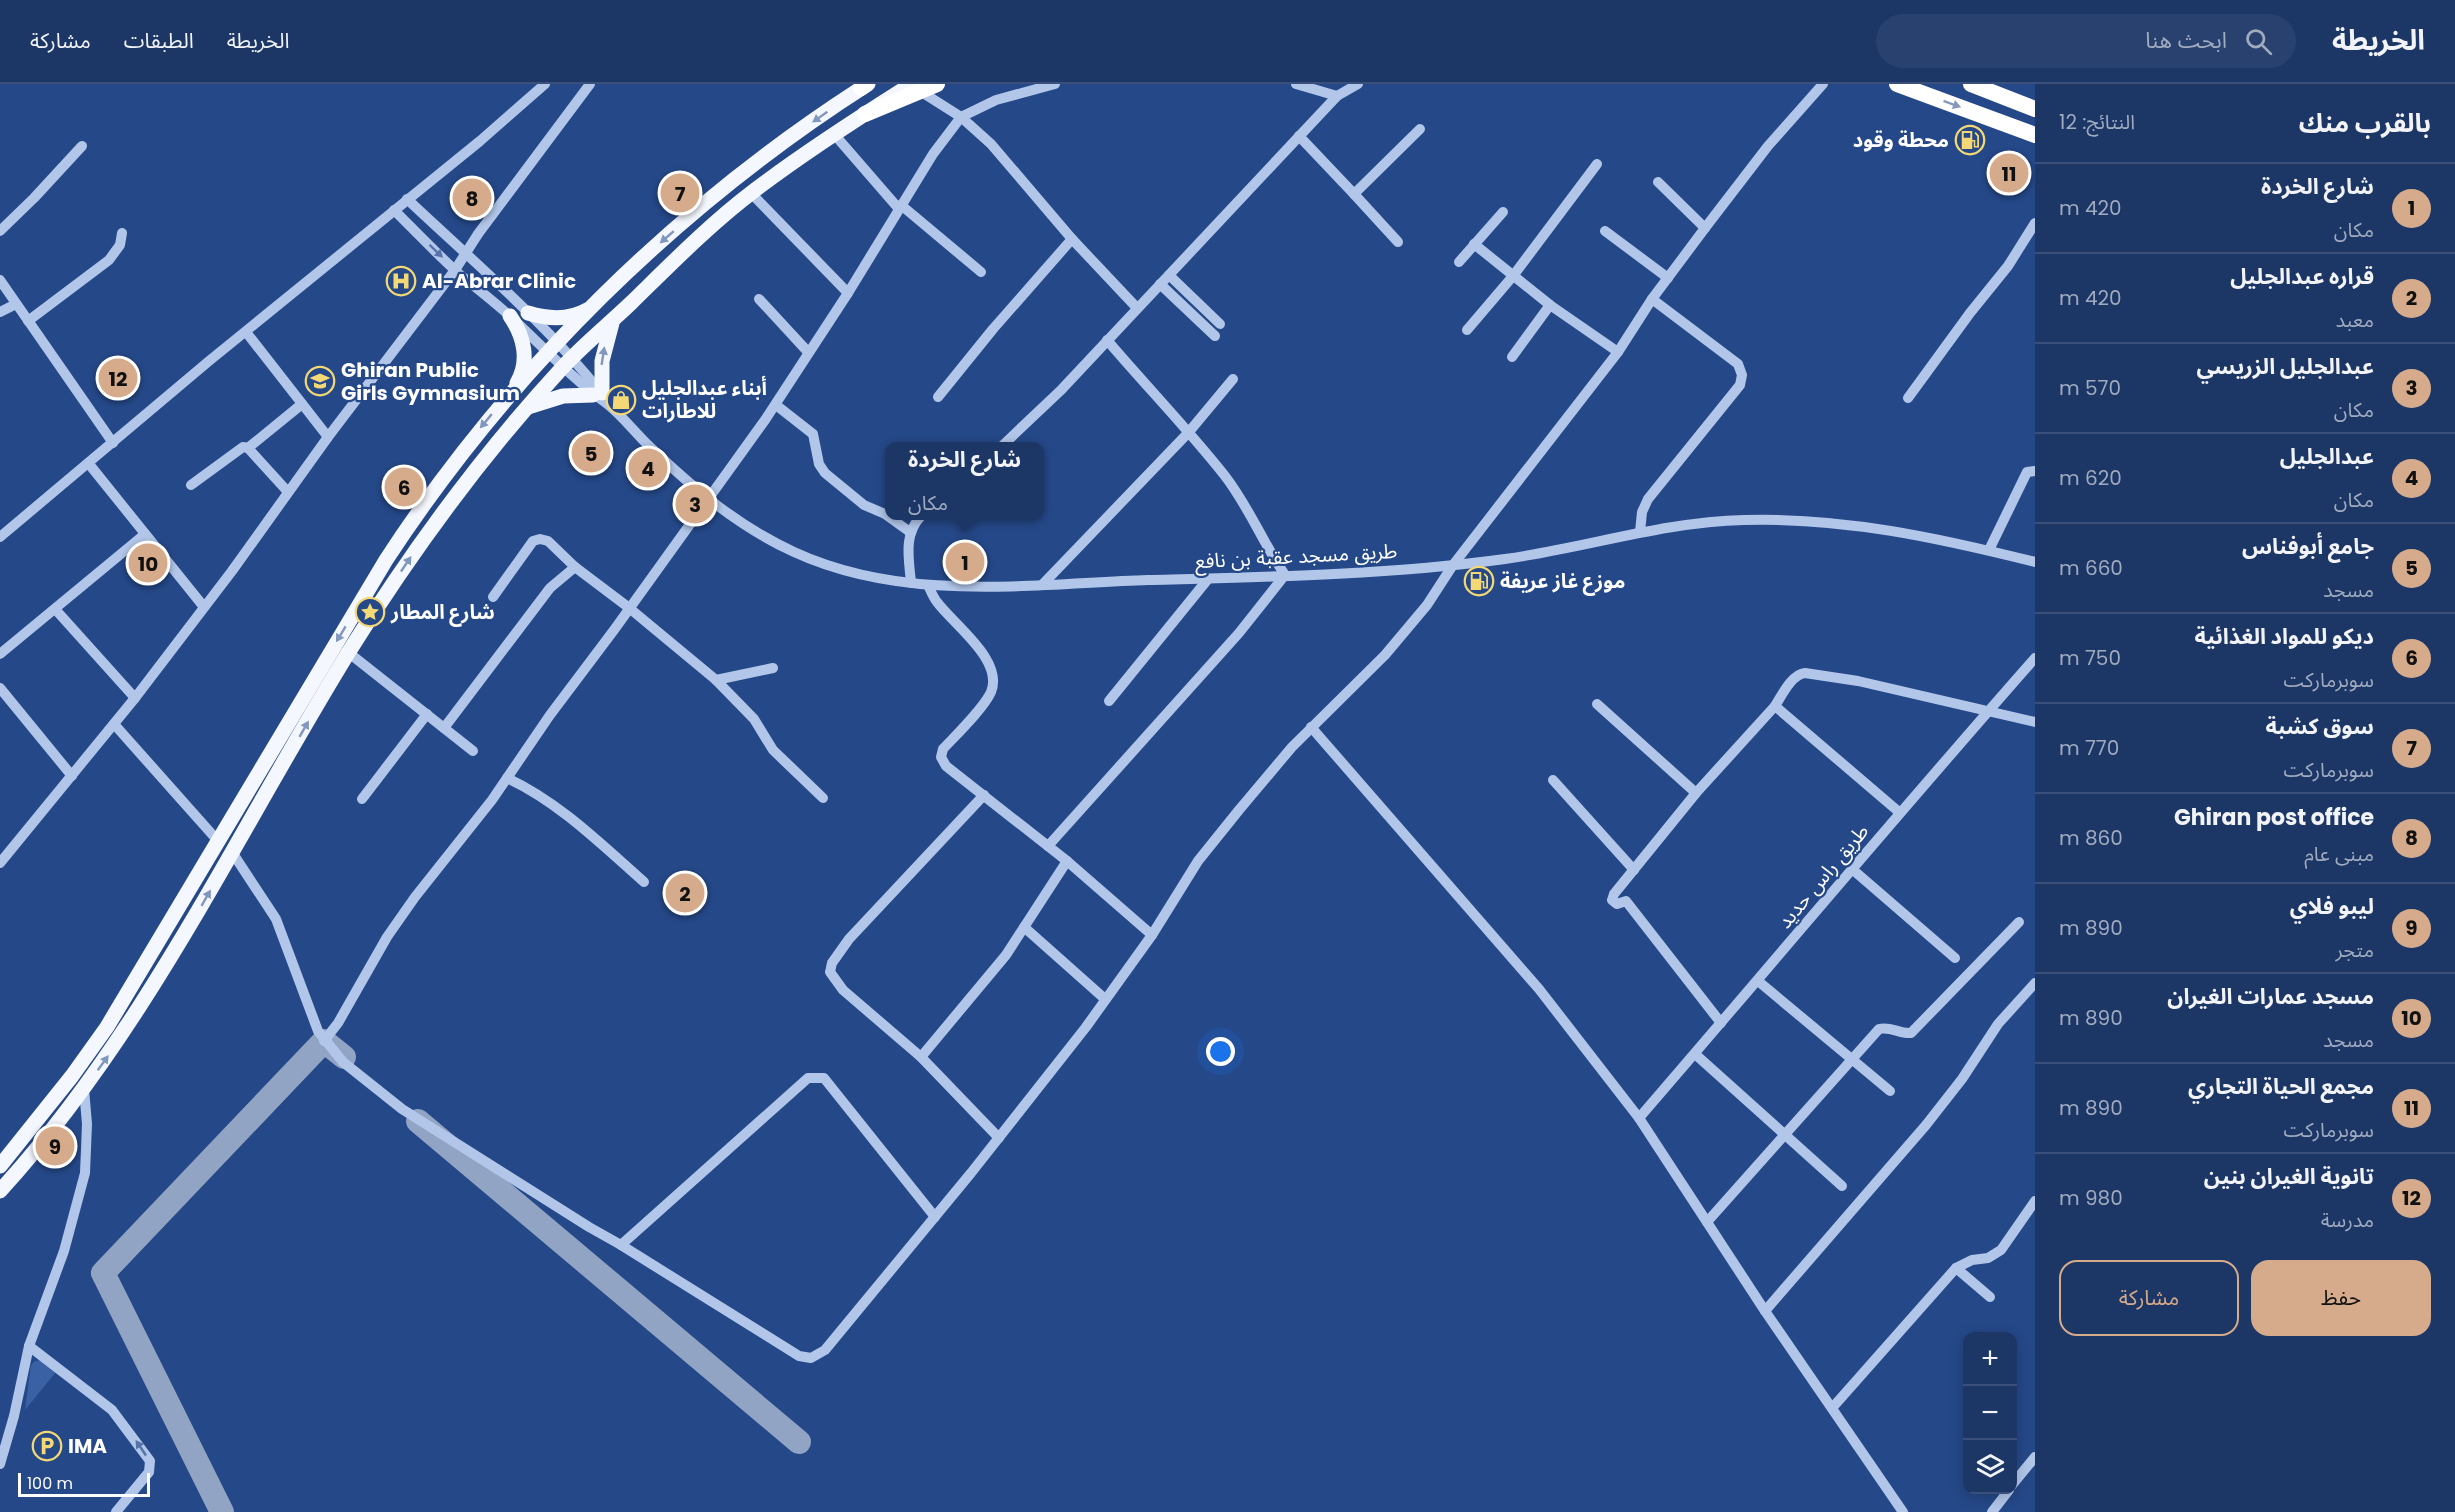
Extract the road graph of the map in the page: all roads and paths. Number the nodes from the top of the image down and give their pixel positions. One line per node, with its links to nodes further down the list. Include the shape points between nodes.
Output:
1 (545, 84): 25 (street)
2 (590, 84): 37 (street)
3 (937, 84): 11 (highway)
4 (1055, 84): 15 (street, via 996,100)
5 (1296, 84): 12 (street)
6 (1358, 84): 12 (street)
7 (1823, 84): 30 (street, via 1768,146)
8 (1897, 84): 18 (highway, one-way to 18)
9 (1971, 84): 13 (highway)
10 (865, 86): 50 (main road, one-way to 50, via 728,185)
11 (916, 87): 14 (highway); 15 (street)
12 (1337, 96): 19 (street)
13 (2035, 109)
14 (865, 114): 17 (main road)
15 (961, 117): 26 (street); 34 (street, via 991,144)
16 (1420, 129): 24 (street)
17 (834, 134): 23 (main road); 26 (street)
18 (2035, 135)
19 (1299, 136): 24 (street); 41 (street)
20 (82, 146): 31 (street)
21 (1597, 164): 42 (street)
22 (1658, 182): 30 (street)
23 (751, 193): 46 (street); 56 (main road, via 691,244)
24 (1354, 194): 35 (street)
25 (408, 199): 27 (street); 37 (street)
26 (900, 207): 40 (street); 46 (street)
27 (394, 210): 39 (street, one-way to 39); 60 (street)
28 (1503, 212): 36 (street)
29 (2035, 223): 72 (street, via 2008,267)
30 (1705, 228): 43 (street)
31 (0, 231)
32 (1605, 231): 43 (street)
33 (123, 233): 57 (street, via 109,260)
34 (1072, 239): 52 (street); 70 (street)
35 (1398, 242)
36 (1474, 244): 38 (street); 42 (street)
37 (466, 254): 39 (street); 54 (street)
38 (1459, 262)
39 (455, 270): 55 (street); 77 (street)
40 (981, 272)
41 (1169, 275): 45 (street); 58 (street)
42 (1513, 276): 51 (street); 59 (street)
43 (1668, 278): 48 (street)
44 (0, 280): 49 (street)
45 (1160, 284): 52 (street); 61 (street)
46 (848, 293): 64 (street)
47 (759, 298): 64 (street)
48 (1652, 299): 65 (street); 89 (street, via 1738,364 1742,375 1740,385 1648,499)
49 (16, 304): 53 (street); 57 (street)
50 (594, 305): 54 (main road, via 562,318); 63 (main road)
51 (1550, 305): 65 (street); 66 (street)
52 (1137, 308): 62 (street)
53 (0, 312)
54 (528, 313): 63 (street)
55 (510, 316): 63 (street); 69 (main road, via 521,335 524,357)
56 (614, 320): 67 (main road); 71 (main road, one-way to 56, via 604,350)
57 (27, 321): 79 (street)
58 (1220, 324)
59 (1467, 330)
60 (246, 332): 73 (street); 79 (street)
61 (1215, 336)
62 (1107, 340): 76 (street); 78 (street)
63 (553, 348): 67 (street, طريق مسجد عقبة بن نافع); 69 (main road)
64 (808, 352): 74 (street)
65 (1618, 352): 95 (street)
66 (1512, 357)
67 (567, 363): 71 (street, طريق مسجد عقبة بن نافع); 75 (main road)
68 (1233, 379): 76 (street)
69 (514, 389): 131 (main road, one-way to 131, via 411,521)
70 (938, 397)
71 (601, 398): 75 (main road, via 564,396); 85 (street, طريق مسجد عقبة بن نافع)
72 (1908, 398)
73 (302, 404): 77 (street); 80 (street)
74 (776, 405): 85 (street); 86 (street, via 813,434 819,464 825,472 864,505)
75 (525, 409): 106 (main road, one-way to 75, via 431,527)
76 (1188, 433): 97 (street, via 1226,477); 101 (street)
77 (328, 437): 84 (street)
78 (1007, 442)
79 (113, 443): 81 (street)
80 (248, 448): 83 (street, via 239,448); 84 (street)
81 (89, 464): 91 (street); 92 (street)
82 (2035, 471): 93 (street, via 2027,472)
83 (191, 485)
84 (288, 492): 103 (street)
85 (707, 498): 99 (street, طريق مسجد عقبة بن نافع, via 751,530 817,562); 104 (street)
86 (885, 514)
87 (893, 520): 90 (street)
88 (918, 520): 90 (street)
89 (1640, 531): 93 (street, طريق مسجد عقبة بن نافع, via 1744,520 1808,521 1906,532); 95 (street, طريق مسجد عقبة بن نافع, via 1534,554)
90 (910, 532): 99 (street)
91 (145, 534): 103 (street); 105 (street)
92 (0, 537)
93 (1989, 550): 94 (street, طريق مسجد عقبة بن نافع)
94 (2035, 562)
95 (1453, 565): 97 (street, طريق مسجد عقبة بن نافع); 120 (street, via 1391,649)
96 (575, 567): 102 (street, via 548,542 536,540); 104 (street); 121 (street, via 550,588)
97 (1285, 575): 98 (street, طريق مسجد عقبة بن نافع); 132 (street, via 1239,633)
98 (1208, 579): 101 (street, طريق مسجد عقبة بن نافع); 113 (street)
99 (911, 583): 100 (street, طريق مسجد عقبة بن نافع)
100 (928, 585): 101 (street, طريق مسجد عقبة بن نافع); 127 (street, via 935,600 969,637 992,672 993,683 987,698 943,749 941,757 946,766)
101 (1042, 585)
102 (493, 597)
103 (204, 607): 112 (street)
104 (628, 607): 110 (street); 124 (street)
105 (55, 609): 107 (street); 112 (street)
106 (349, 653): 117 (street); 133 (main road, one-way to 106)
107 (0, 654)
108 (2035, 658): 116 (street, طريق راس حديد)
109 (773, 668): 110 (street)
110 (717, 680): 128 (street, via 754,719 773,750)
111 (0, 688): 123 (street)
112 (135, 698): 119 (street)
113 (1109, 701)
114 (1597, 704): 126 (street)
115 (1775, 706): 116 (street, via 1794,678 1805,673); 126 (street); 130 (street)
116 (1988, 711): 118 (street); 130 (street, طريق راس حديد)
117 (426, 714): 121 (street); 129 (street)
118 (2035, 722)
119 (114, 724): 123 (street); 131 (street)
120 (1311, 727): 141 (street, via 1198,861); 153 (street, via 1539,989)
121 (444, 728): 122 (street)
122 (472, 751)
123 (72, 776): 135 (street)
124 (507, 778): 138 (street, via 530,789 568,817); 147 (street, via 409,904)
125 (1553, 780): 137 (street)
126 (1696, 793): 137 (street)
127 (984, 795): 132 (street); 149 (street, via 849,939 832,963 830,972 843,990)
128 (823, 798)
129 (362, 799)
130 (1899, 812): 136 (street, طريق راس حديد)
131 (218, 841): 156 (main road, via 107,1027)
132 (1048, 846): 134 (street)
133 (232, 852): 147 (street, via 276,919); 151 (main road, one-way to 133, via 120,1039)
134 (1067, 861): 140 (street); 141 (street)
135 (0, 863)
136 (1852, 869): 142 (street); 143 (street, طريق راس حديد)
137 (1634, 870): 146 (street, via 1614,894 1613,903 1626,901)
138 (644, 882)
139 (2019, 922): 150 (street, via 1911,1033 1879,1029)
140 (1024, 927): 145 (street); 149 (street, via 1006,955)
141 (1152, 936): 145 (street)
142 (1955, 958)
143 (1758, 981): 146 (street, طريق راس حديد); 150 (street)
144 (2035, 983): 165 (street, via 1998,1024 1926,1125)
145 (1105, 999): 155 (street)
146 (1721, 1023): 148 (street, طريق راس حديد)
147 (324, 1041): 162 (street, via 343,1062 402,1108)
148 (1695, 1054): 153 (street, طريق راس حديد); 154 (street)
149 (921, 1057): 155 (street)
150 (1853, 1060): 152 (street); 154 (street)
151 (84, 1089): 158 (main road); 166 (street, via 85,1173 64,1251)
152 (1890, 1090)
153 (1639, 1118): 161 (street)
154 (1784, 1136): 157 (street); 161 (street)
155 (999, 1138): 160 (street)
156 (0, 1166)
157 (1842, 1186)
158 (0, 1191)
159 (2035, 1202): 163 (street, via 2001,1250)
160 (935, 1217): 162 (street, via 825,1350 811,1358 799,1356); 162 (street, via 824,1078 815,1076 808,1078)
161 (1707, 1222): 165 (street)
162 (621, 1245)
163 (1956, 1268): 164 (street); 167 (street)
164 (1990, 1298)
165 (1765, 1311): 167 (street)
166 (28, 1346): 169 (street); 172 (street, one-way to 166, via 150,1470 150,1461 112,1410)
167 (1833, 1407): 173 (street)
168 (2035, 1457): 170 (street)
169 (0, 1464)
170 (2017, 1480)
171 (2006, 1494): 174 (street)
172 (116, 1512)
173 (1903, 1512)
174 (1992, 1512)

